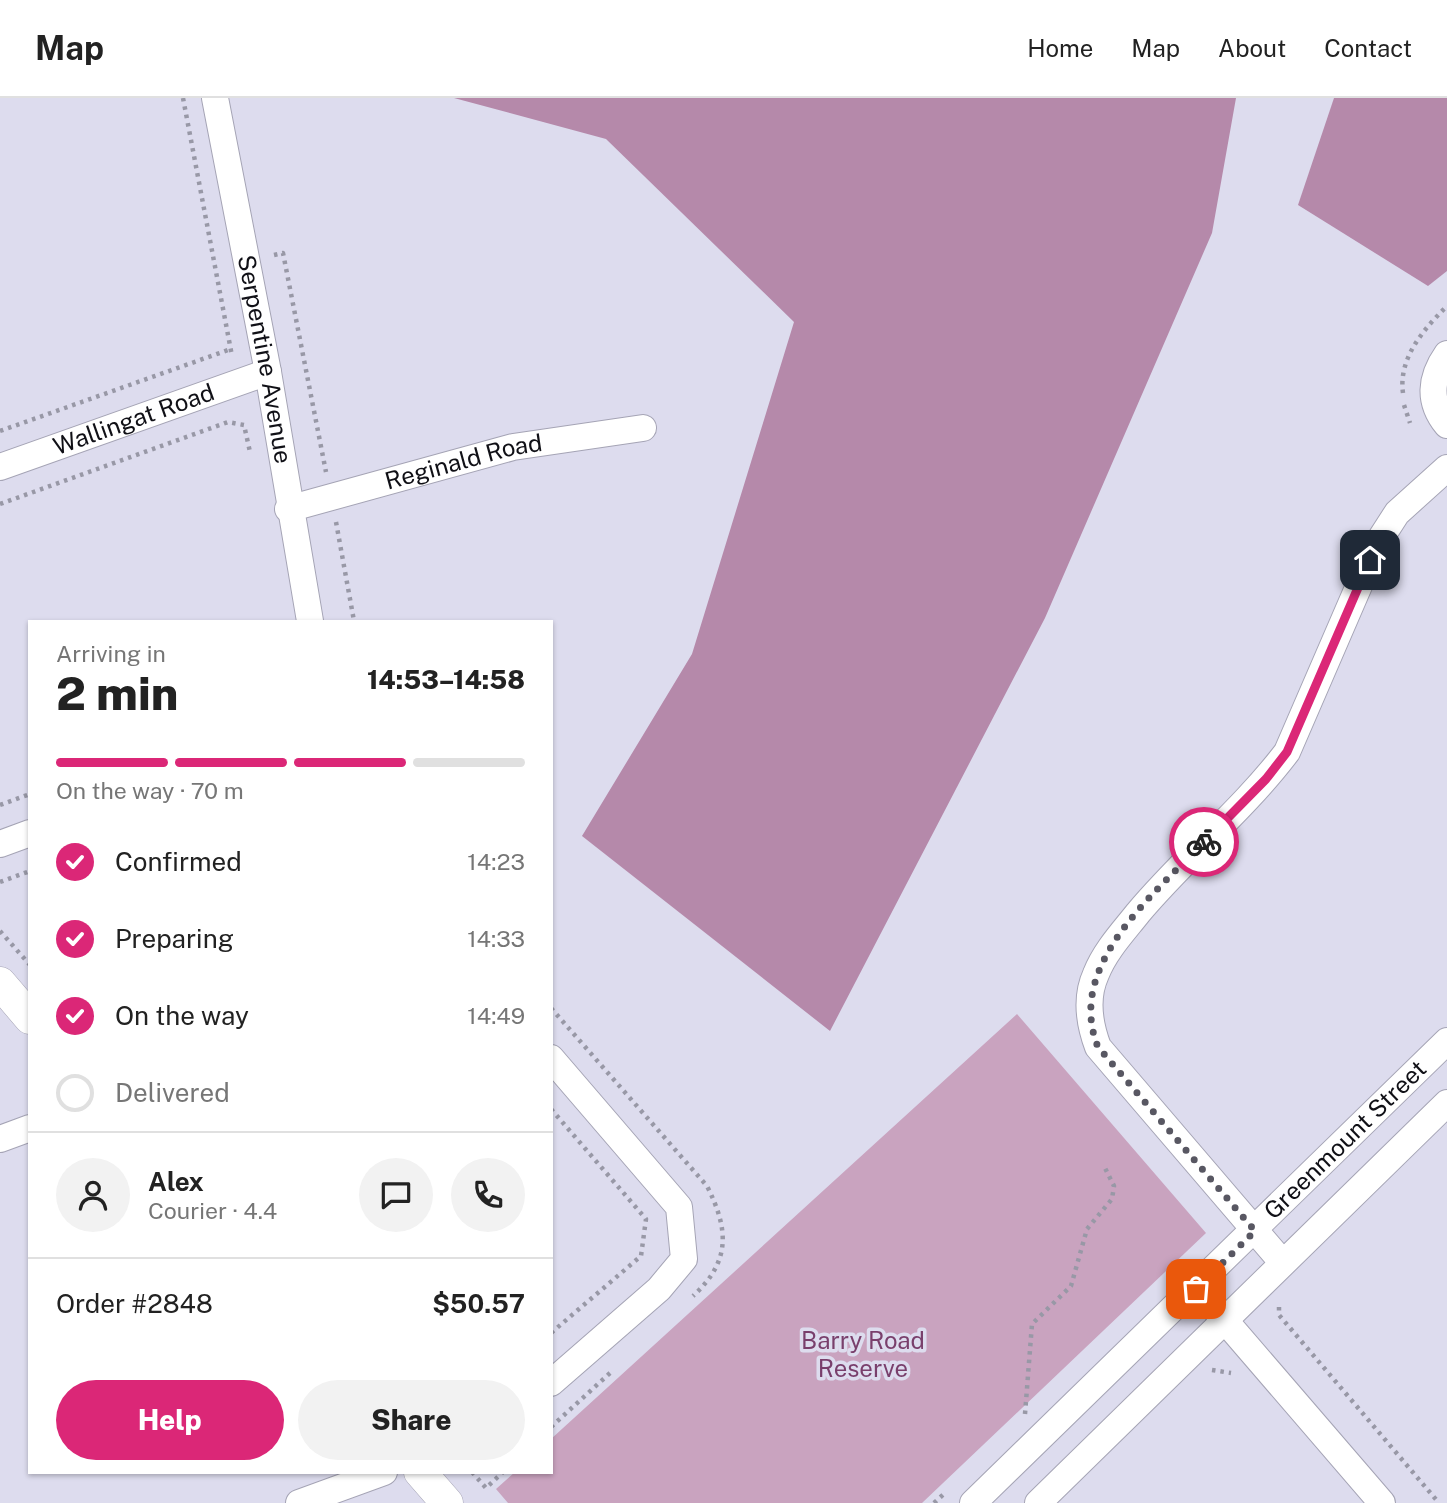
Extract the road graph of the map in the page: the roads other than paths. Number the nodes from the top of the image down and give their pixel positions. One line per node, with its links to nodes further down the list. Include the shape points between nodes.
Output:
1 (215, 98): 3 (street, Serpentine Avenue)
2 (1447, 354): 4 (street, via 1433,383 1433,401)
3 (268, 372): 6 (street, Wallingat Road); 8 (street, Serpentine Avenue)
4 (1447, 425)
5 (643, 428): 8 (street, Reginald Road, via 513,447)
6 (0, 467)
7 (1447, 468): 19 (street, via 1397,513 1377,544 1287,752 1160,887 1116,940 1095,976 1089,1006 1098,1047)
8 (288, 509): 9 (street, Serpentine Avenue)
9 (310, 620)
10 (28, 833): 11 (street)
11 (0, 844)
12 (0, 983): 13 (street)
13 (28, 1016)
14 (1447, 1041): 19 (street, Greenmount Street)
15 (553, 1060): 23 (street, via 679,1207 684,1259 659,1289)
16 (1447, 1103): 20 (street, Greenmount Street)
17 (28, 1129): 18 (street)
18 (0, 1139)
19 (1255, 1231): 20 (street); 21 (street, Greenmount Street)
20 (1282, 1262): 22 (street, Greenmount Street)
21 (1196, 1289): 22 (street); 28 (street, Greenmount Street)
22 (1225, 1323): 29 (street, Greenmount Street); 30 (street)
23 (553, 1381)
24 (379, 1474): 26 (street)
25 (422, 1474): 27 (street)
26 (299, 1503)
27 (447, 1503)
28 (973, 1503)
29 (1038, 1503)
30 (1382, 1503)

